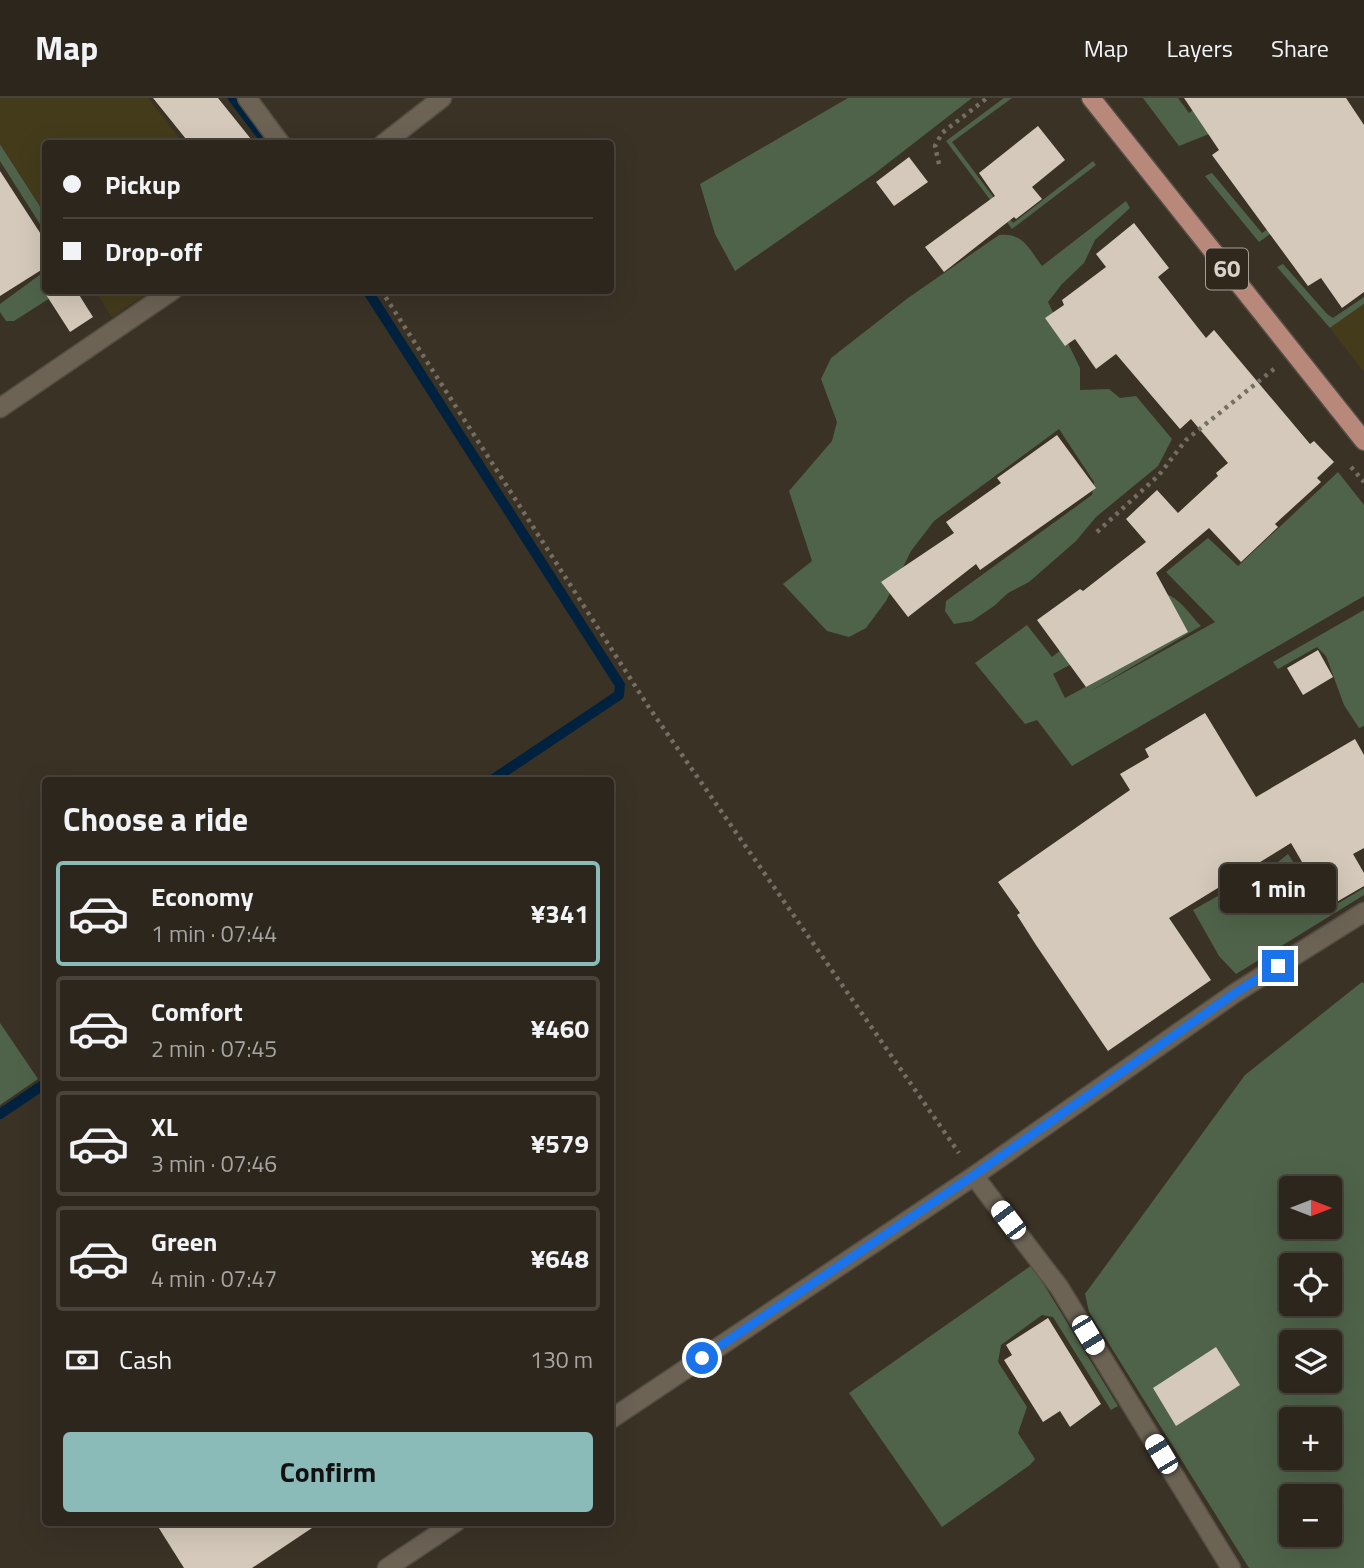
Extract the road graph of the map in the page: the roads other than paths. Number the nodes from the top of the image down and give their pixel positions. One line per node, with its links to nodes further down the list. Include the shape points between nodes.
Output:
1 (247, 98): 4 (street)
2 (442, 98): 5 (street)
3 (1091, 98): 8 (main road, 60)
4 (278, 140)
5 (388, 140)
6 (167, 294): 7 (street)
7 (0, 408)
8 (1364, 440)
9 (1364, 912): 10 (street, via 1235,993)
10 (974, 1175): 11 (street); 14 (street, via 1059,1287)
11 (614, 1417)
12 (450, 1526): 13 (street)
13 (387, 1568)
14 (1231, 1568)

